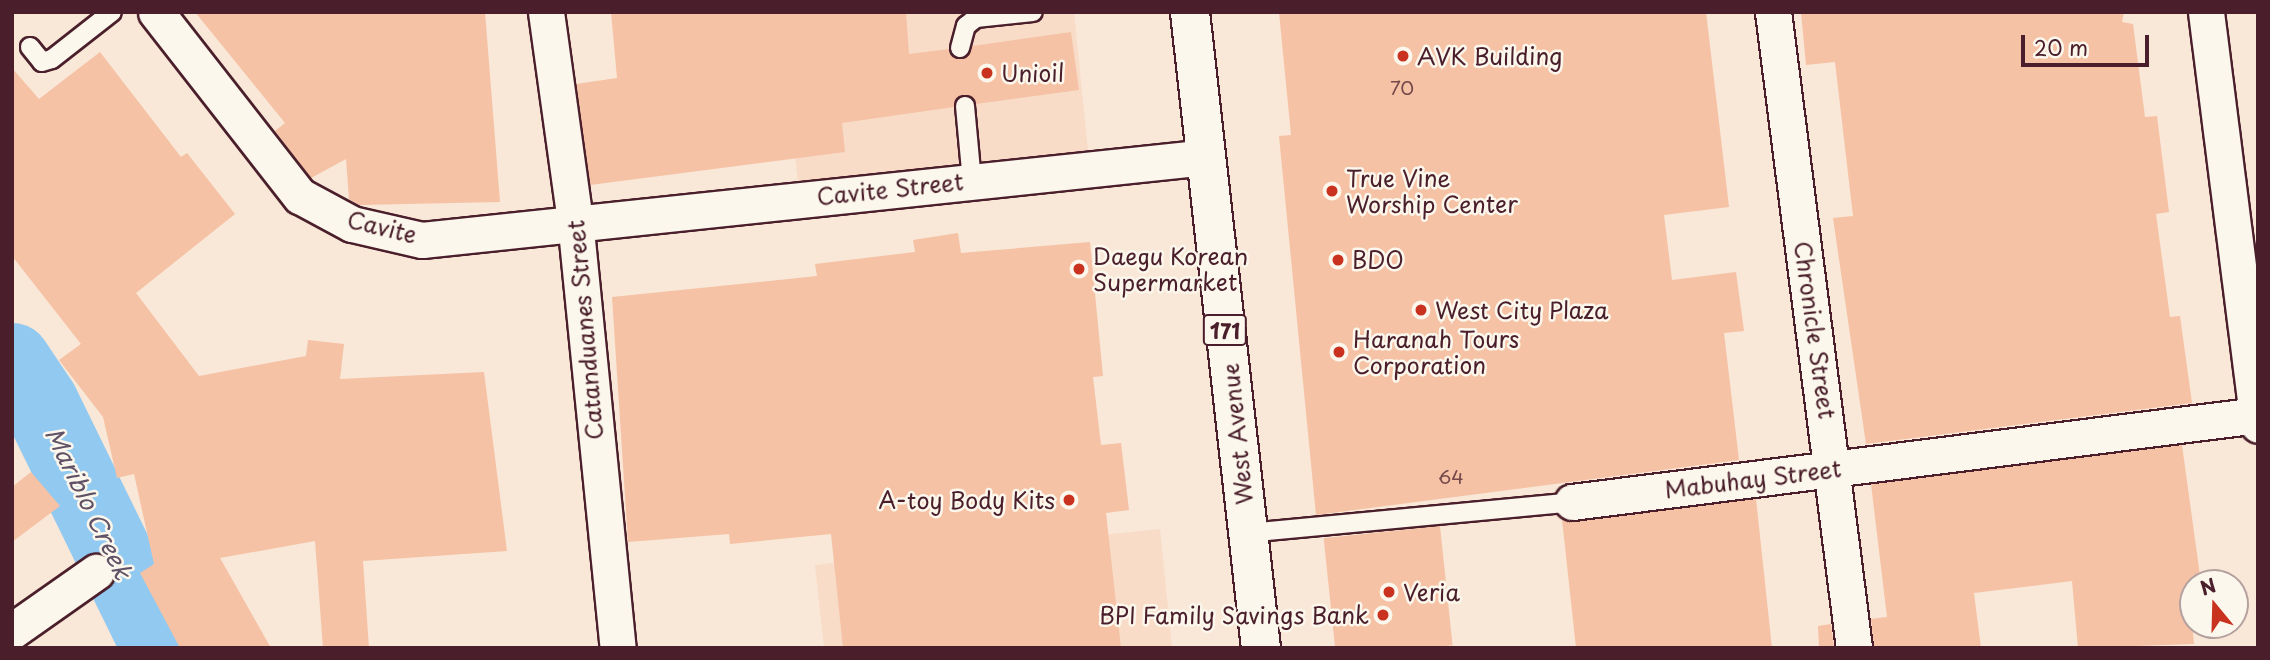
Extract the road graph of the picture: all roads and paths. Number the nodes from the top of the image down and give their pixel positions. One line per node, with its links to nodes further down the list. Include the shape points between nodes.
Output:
1 (112, 12): 8 (lane, via 52,59 42,62)
2 (156, 12): 13 (street, Cavite, via 300,196 352,224 422,240)
3 (546, 12): 13 (street, Catanduanes Street)
4 (1032, 12): 9 (lane, via 976,18 965,26)
5 (1190, 12): 11 (main road, West Avenue / 171)
6 (1773, 12): 15 (street, Chronicle Street)
7 (2206, 12): 14 (street)
8 (30, 47)
9 (960, 48)
10 (965, 106): 12 (lane)
11 (1206, 157): 12 (street, Cavite Street); 17 (main road, West Avenue / 171)
12 (972, 181): 13 (street, Cavite Street)
13 (575, 220): 20 (street, Catanduanes Street)
14 (2257, 418): 15 (street, Mabuhay Street)
15 (1833, 468): 16 (street, Mabuhay Street); 22 (street, Chronicle Street)
16 (1572, 502): 17 (lane, Mabuhay Street)
17 (1247, 533): 21 (main road, West Avenue / 171)
18 (96, 572): 19 (street)
19 (12, 631)
20 (618, 648)
21 (1261, 648)
22 (1854, 648)

